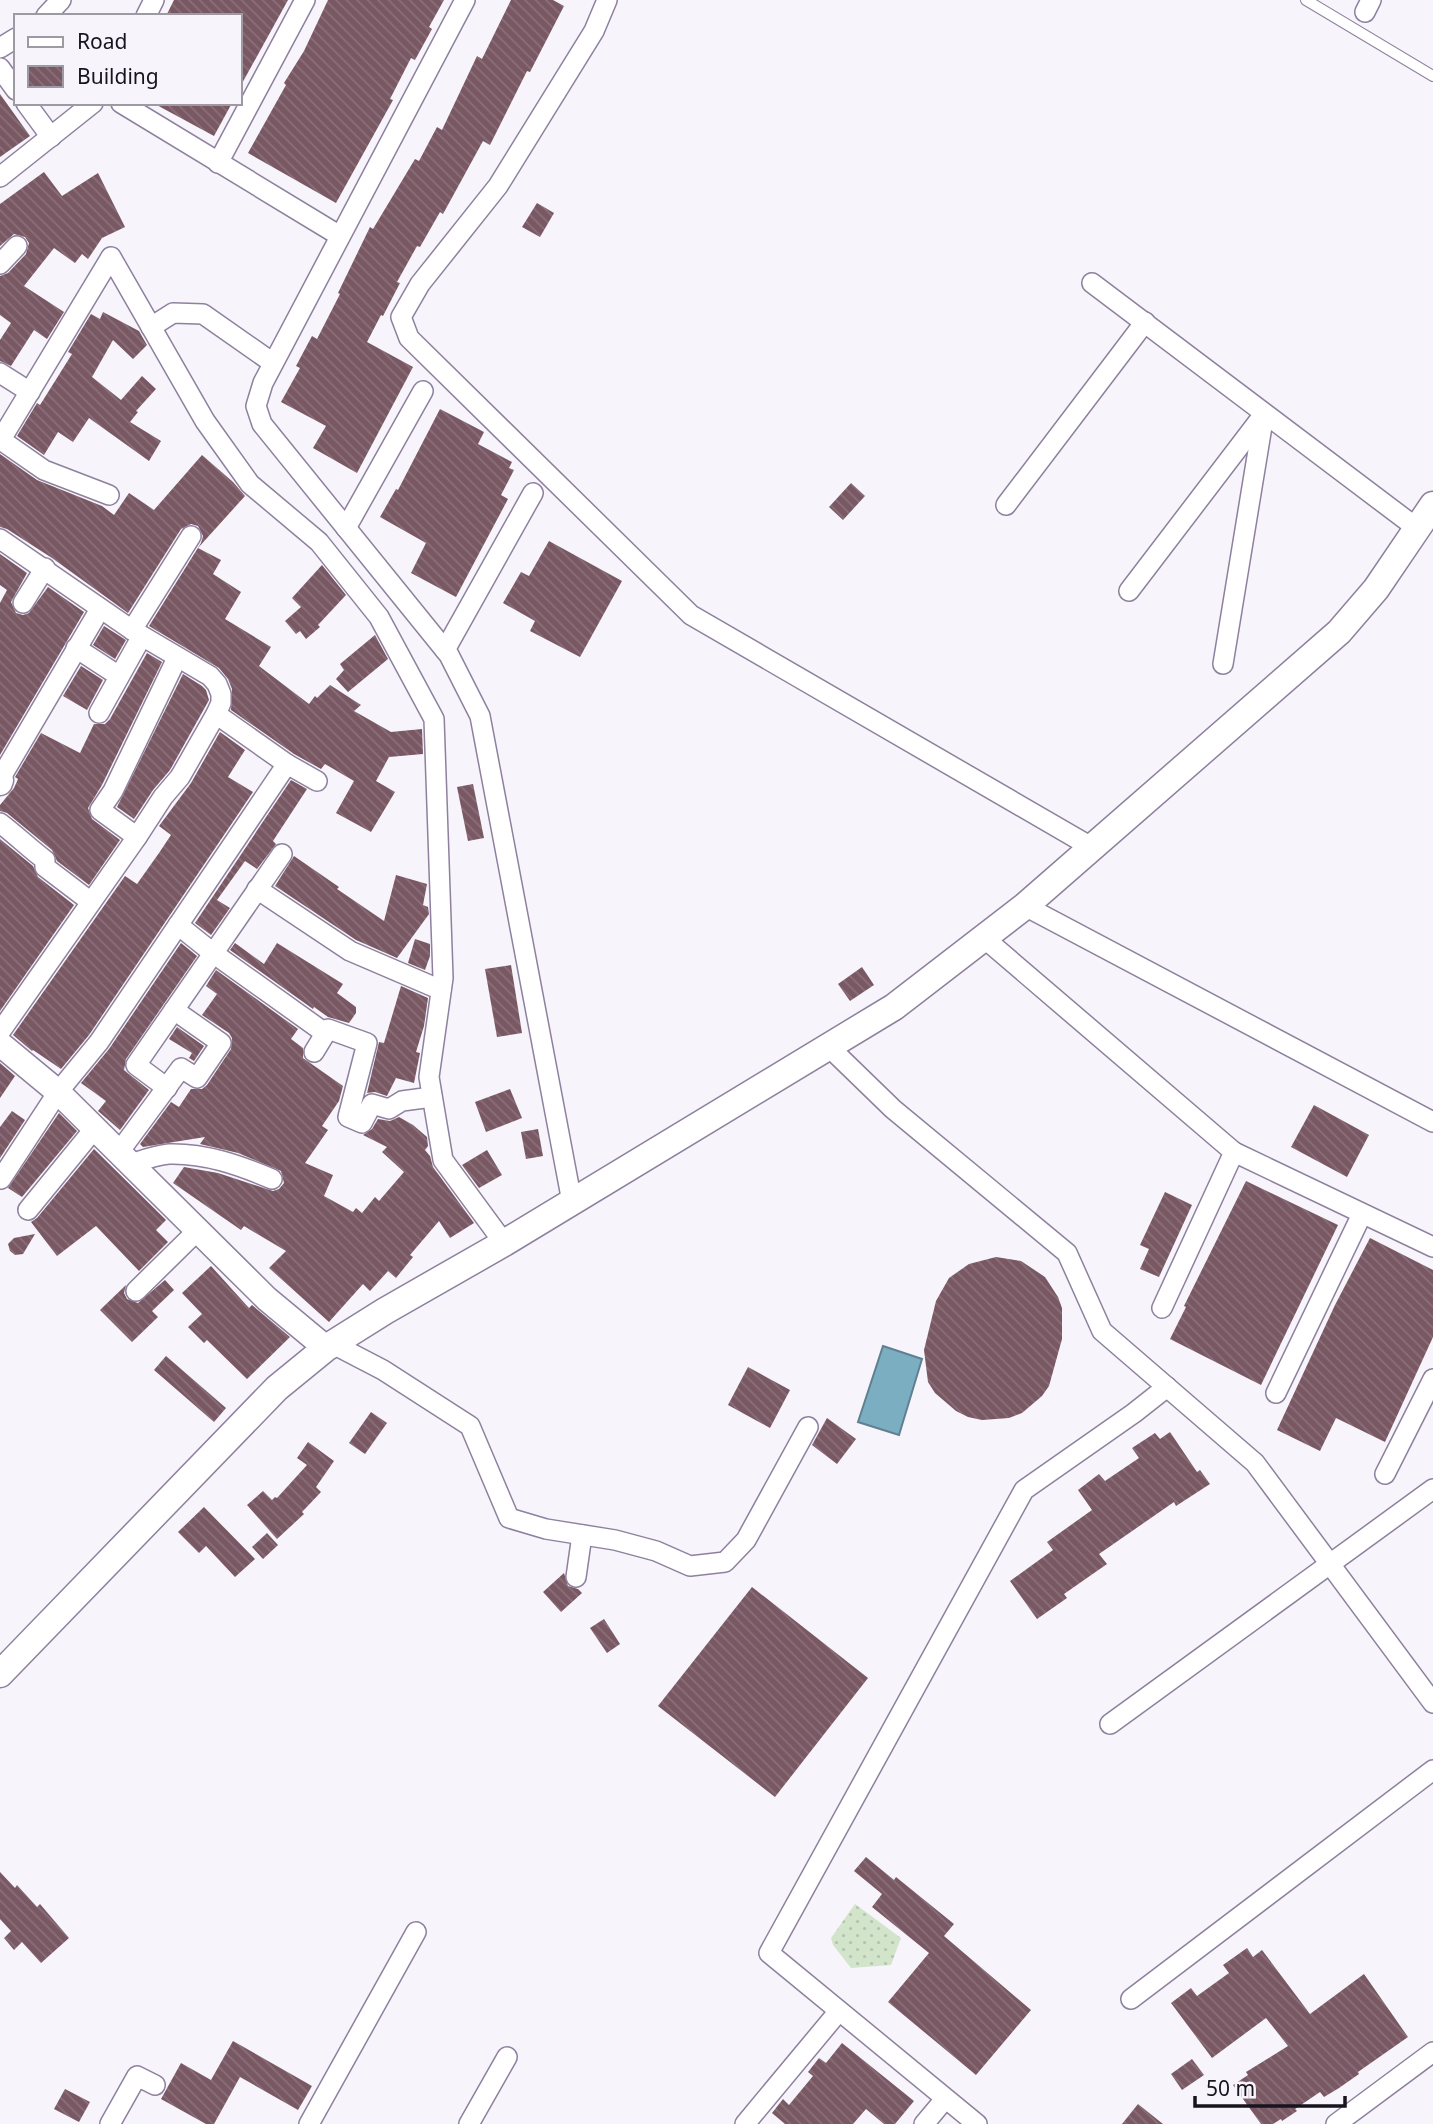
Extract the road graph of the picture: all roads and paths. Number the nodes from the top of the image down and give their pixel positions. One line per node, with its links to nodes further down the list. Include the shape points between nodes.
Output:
1 (61, 0): 6 (street)
2 (305, 0): 14 (street)
3 (465, 0): 16 (street)
4 (607, 0): 52 (street, via 594,31 498,186 420,284 401,317 409,338 691,615)
5 (1306, 0): 8 (lane)
6 (48, 14)
7 (0, 68): 9 (street)
8 (1433, 76)
9 (14, 87)
10 (27, 105): 13 (street)
11 (91, 105): 13 (street)
12 (124, 105): 14 (street)
13 (51, 137): 15 (street)
14 (218, 163): 16 (street)
15 (0, 177)
16 (340, 236): 22 (street)
17 (17, 246): 18 (street)
18 (0, 264)
19 (1092, 283): 20 (street)
20 (1144, 322): 26 (street); 30 (street)
21 (151, 327): 22 (street, via 173,313 203,314); 25 (street, via 111,257); 60 (street, via 205,421 250,484 319,542 379,617 433,719)
22 (273, 363): 32 (street, via 256,406 262,424)
23 (0, 373): 25 (street)
24 (423, 391): 32 (street)
25 (30, 392): 27 (street)
26 (1264, 414): 31 (street); 36 (street); 43 (street)
27 (0, 440): 29 (street, via 44,470)
28 (533, 493): 41 (street)
29 (108, 495)
30 (1006, 505)
31 (1429, 512): 52 (main road, via 1376,589 1339,632)
32 (346, 528): 41 (street)
33 (191, 536): 39 (street)
34 (0, 539): 35 (street)
35 (45, 568): 37 (street); 38 (street)
36 (1129, 590)
37 (23, 603)
38 (100, 609): 39 (street); 40 (street)
39 (137, 633): 42 (street); 44 (street)
40 (76, 648): 44 (street); 48 (street)
41 (445, 650): 76 (street, via 481,716)
42 (177, 658): 46 (street, via 218,684 221,703); 51 (street, via 100,810)
43 (1223, 664)
44 (118, 676): 45 (street)
45 (99, 713)
46 (216, 714): 47 (street); 51 (street)
47 (287, 764): 49 (street); 57 (street)
48 (0, 781)
49 (317, 781)
50 (0, 823): 55 (street, via 45,860 45,867)
51 (138, 837): 55 (street)
52 (1093, 848): 56 (main road)
53 (282, 853): 54 (street)
54 (257, 890): 59 (street); 60 (street, via 350,951)
55 (91, 902): 62 (street)
56 (1025, 906): 58 (main road); 70 (street)
57 (178, 925): 59 (street); 68 (street, via 99,1042)
58 (984, 938): 65 (main road, via 894,1007); 72 (street)
59 (213, 953): 61 (street); 63 (street)
60 (441, 990): 69 (street, via 429,1077)
61 (174, 1010): 67 (street, via 136,1065); 67 (street, via 221,1043 197,1078 181,1068)
62 (0, 1032)
63 (325, 1034): 66 (street); 69 (street, via 328,1029 367,1043 348,1117 362,1123 372,1104 389,1109 402,1101)
64 (0, 1044): 68 (street)
65 (828, 1046): 76 (main road); 86 (street, via 893,1108 1067,1253 1102,1331)
66 (314, 1052)
67 (167, 1088): 73 (street)
68 (58, 1092): 71 (street); 74 (street)
69 (432, 1097): 80 (street, via 443,1160)
70 (1433, 1122)
71 (95, 1128): 73 (street); 77 (street)
72 (1234, 1152): 78 (street); 83 (street)
73 (125, 1158): 75 (street, via 201,1156); 79 (street)
74 (1, 1179)
75 (272, 1179)
76 (572, 1202): 80 (main road)
77 (28, 1210)
78 (1362, 1214): 81 (street); 87 (street)
79 (198, 1230): 82 (street); 84 (street, via 267,1299)
80 (504, 1243): 84 (main road)
81 (1433, 1247)
82 (136, 1291)
83 (1161, 1308)
84 (329, 1346): 91 (street, via 383,1370 470,1426 509,1518); 94 (main road, via 277,1388)
85 (1433, 1379): 89 (street)
86 (1167, 1387): 92 (street, via 1255,1464); 100 (street, via 1024,1490 799,1895 769,1953)
87 (1276, 1393)
88 (807, 1427): 91 (street, via 746,1540 725,1562 690,1566 656,1551)
89 (1385, 1474)
90 (1433, 1489): 92 (street)
91 (582, 1535): 93 (street)
92 (1330, 1564): 95 (street); 96 (street)
93 (576, 1577)
94 (0, 1674)
95 (1433, 1703)
96 (1110, 1724)
97 (1433, 1770): 99 (street)
98 (416, 1931): 106 (street)
99 (1131, 1998)
100 (839, 2011): 104 (street); 108 (street)
101 (1433, 2052): 111 (street)
102 (507, 2057): 107 (street)
103 (155, 2085): 105 (street, via 137,2076)
104 (945, 2099): 109 (street); 110 (street)
105 (110, 2124)
106 (309, 2124)
107 (469, 2124)
108 (745, 2124)
109 (924, 2124)
110 (977, 2124)
111 (1336, 2124)

